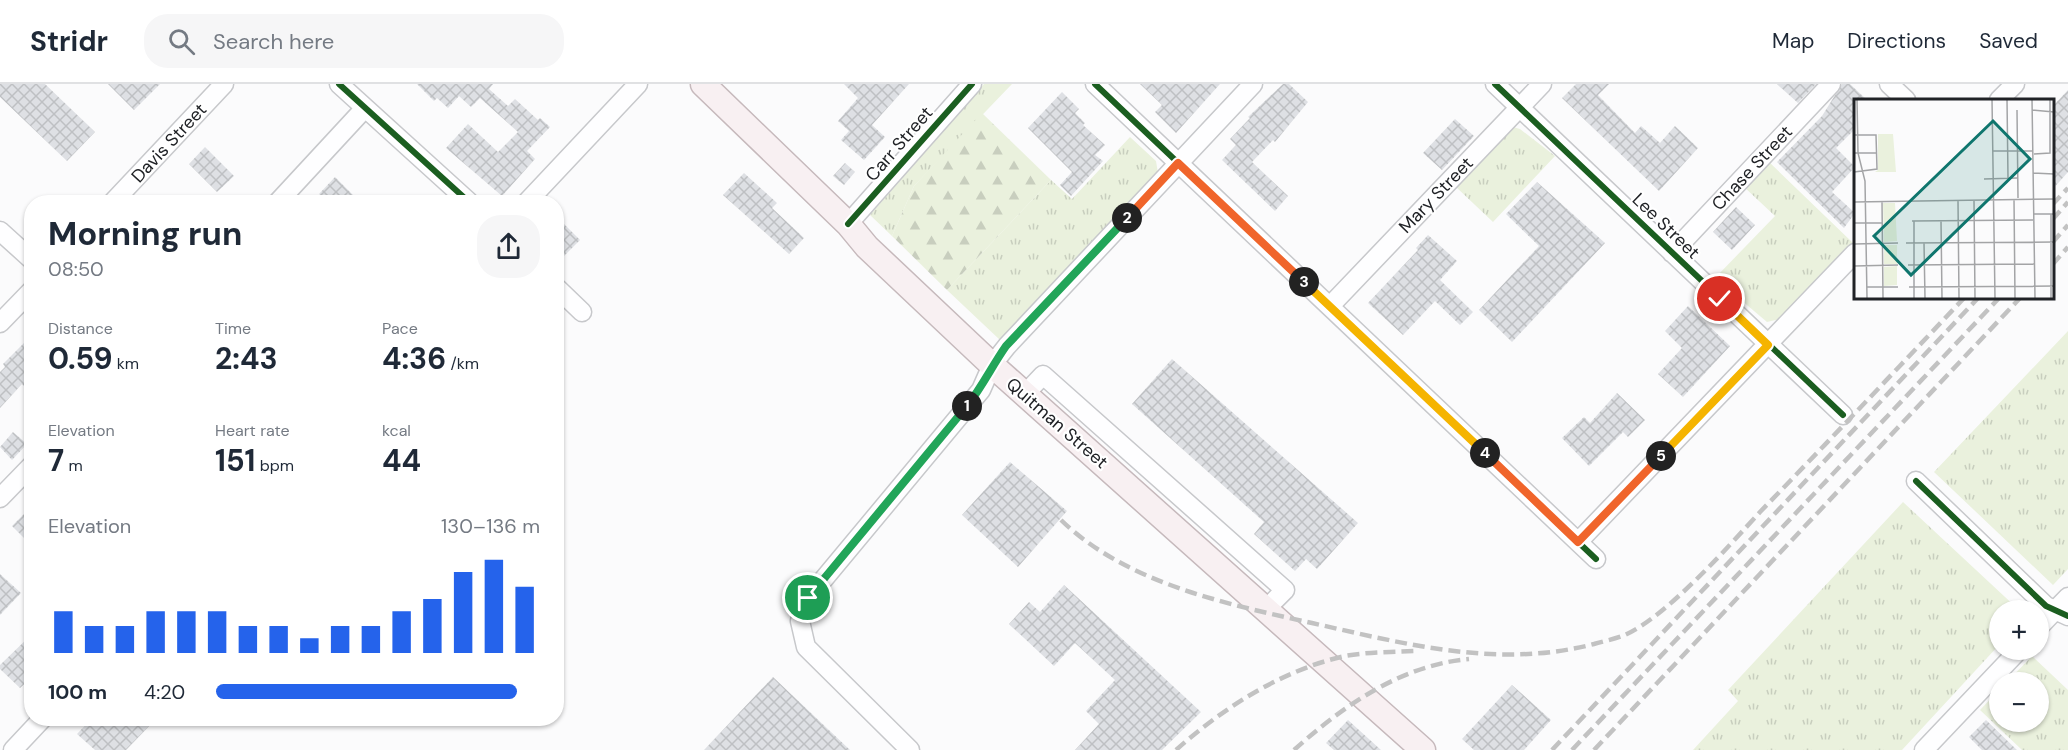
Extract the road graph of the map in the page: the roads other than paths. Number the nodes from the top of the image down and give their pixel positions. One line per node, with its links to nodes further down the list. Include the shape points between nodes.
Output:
1 (224, 84): 18 (street, Davis Street)
2 (339, 84): 16 (street)
3 (638, 84): 21 (street)
4 (703, 84): 22 (main road, Quitman Street)
5 (972, 84): 22 (street, Carr Street)
6 (1095, 84): 17 (street)
7 (1253, 84): 17 (street)
8 (1495, 84): 15 (street, Lee Street)
9 (1542, 84): 15 (street, Mary Street)
10 (1831, 84): 25 (street, Chase Street)
11 (1889, 84): 13 (street)
12 (2015, 84): 14 (street)
13 (1905, 99)
14 (2001, 99)
15 (1520, 107): 25 (street, Lee Street); 29 (street, Mary Street)
16 (365, 108): 19 (street); 20 (street)
17 (1178, 163): 29 (street); 33 (street)
18 (121, 195)
19 (284, 195)
20 (461, 195)
21 (534, 195)
22 (848, 224): 33 (main road, Quitman Street, via 867,247)
23 (0, 231): 24 (street)
24 (24, 253)
25 (1672, 253): 32 (street, Lee Street)
26 (1854, 254): 32 (street)
27 (564, 295): 30 (street)
28 (24, 298): 31 (street)
29 (1330, 306): 40 (street)
30 (582, 312)
31 (0, 323)
32 (1768, 345): 35 (street, Lee Street); 40 (street)
33 (992, 365): 34 (main road, Quitman Street); 52 (street, via 981,390 808,598 800,621 806,647)
34 (1025, 394): 39 (street, via 1043,375); 41 (main road, Quitman Street)
35 (1843, 415)
36 (24, 473): 38 (street)
37 (1916, 482): 47 (street, via 2046,606)
38 (0, 498)
39 (1217, 530): 41 (street); 43 (street)
40 (1578, 542): 42 (street)
41 (1200, 549): 44 (main road, Quitman Street)
42 (1596, 559)
43 (1258, 567): 44 (street); 46 (street, via 1285,590)
44 (1241, 586): 46 (main road, Quitman Street)
45 (2068, 597): 47 (street)
46 (1266, 609): 53 (main road, Quitman Street)
47 (2062, 613): 48 (street)
48 (2049, 621)
49 (2010, 660): 54 (street)
50 (36, 726): 51 (street)
51 (13, 750)
52 (910, 750)
53 (1423, 750)
54 (1924, 750)

